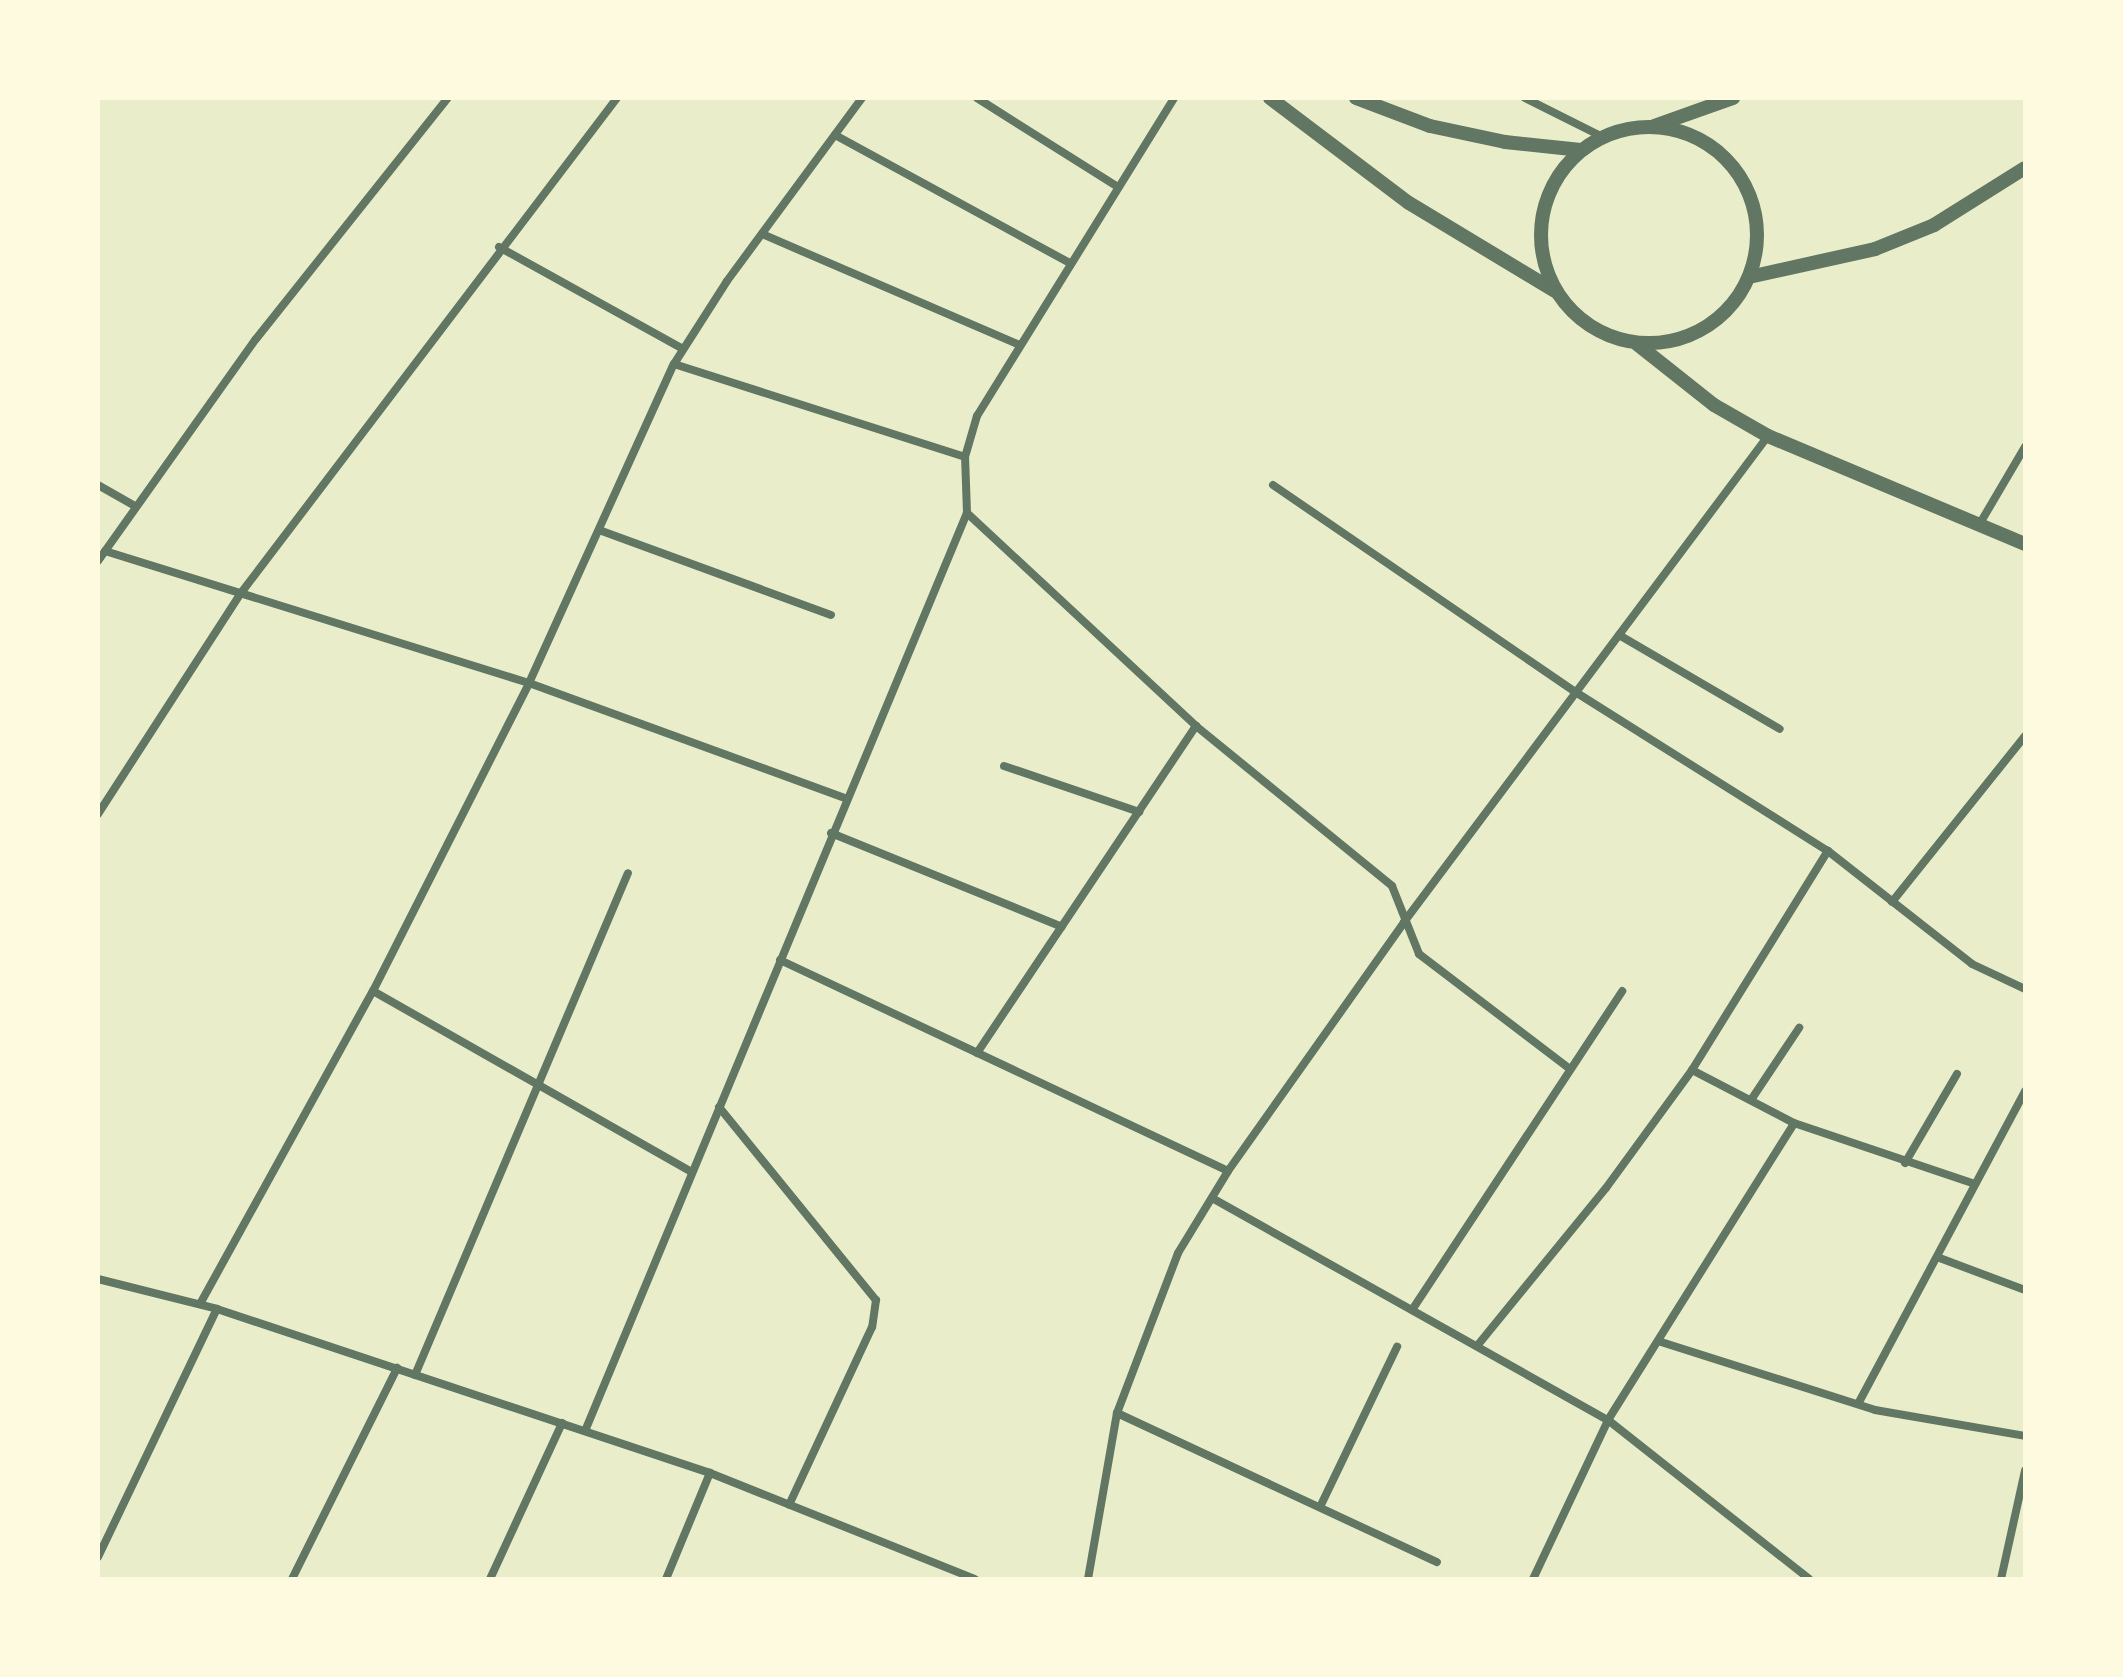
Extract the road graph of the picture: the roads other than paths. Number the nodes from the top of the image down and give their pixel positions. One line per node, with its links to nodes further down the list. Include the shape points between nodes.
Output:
1 (448, 98): 30 (street, via 256,339)
2 (617, 98): 17 (street)
3 (862, 98): 11 (street)
4 (977, 98): 15 (street)
5 (1174, 98): 15 (street)
6 (1270, 98): 20 (street, via 1409,203)
7 (1356, 98): 13 (street, via 1430,126 1505,142)
8 (1525, 98): 12 (street)
9 (1733, 98): 10 (street)
10 (1653, 126): 12 (street); 19 (street, via 1703,141 1741,177 1758,225)
11 (835, 135): 16 (street); 18 (street)
12 (1603, 137): 13 (street)
13 (1581, 150): 20 (street, via 1563,168 1541,215 1544,267)
14 (2025, 168): 19 (street, via 1934,225 1875,249)
15 (1118, 187): 18 (street)
16 (762, 234): 21 (street); 23 (street)
17 (499, 247): 23 (street); 37 (street)
18 (1070, 263): 21 (street)
19 (1749, 277): 22 (street, via 1716,321 1664,343)
20 (1555, 291): 22 (street, via 1593,329)
21 (1018, 344): 27 (street, via 977,416)
22 (1637, 344): 25 (street, via 1714,405)
23 (683, 349): 24 (street)
24 (674, 364): 27 (street); 33 (street)
25 (1768, 436): 32 (street); 39 (street)
26 (2025, 447): 32 (street)
27 (965, 457): 31 (street)
28 (98, 485): 30 (street)
29 (1273, 485): 41 (street)
30 (135, 506): 35 (street)
31 (967, 513): 42 (street); 46 (street)
32 (1979, 525): 34 (street)
33 (599, 530): 38 (street); 40 (street)
34 (2025, 544)
35 (105, 551): 36 (street); 37 (street)
36 (98, 561)
37 (241, 593): 40 (street); 48 (street)
38 (831, 615)
39 (1619, 635): 41 (street); 43 (street)
40 (529, 683): 46 (street); 57 (street)
41 (1577, 693): 50 (street); 53 (street)
42 (1196, 726): 47 (street); 53 (street, via 1392,886)
43 (1780, 729)
44 (2025, 736): 52 (street)
45 (1004, 766): 47 (street)
46 (845, 798): 49 (street)
47 (1139, 812): 54 (street)
48 (98, 814)
49 (831, 833): 54 (street); 55 (street)
50 (1828, 851): 52 (street); 62 (street)
51 (628, 873): 64 (street)
52 (1892, 902): 56 (street, via 1972,964)
53 (1404, 922): 61 (street, via 1419,954); 70 (street)
54 (1062, 927): 60 (street)
55 (780, 960): 60 (street); 67 (street)
56 (2025, 989)
57 (373, 991): 64 (street); 77 (street)
58 (1622, 991): 61 (street)
59 (1799, 1028): 66 (street)
60 (977, 1053): 70 (street)
61 (1570, 1069): 79 (street)
62 (1692, 1070): 66 (street); 81 (street, via 1606,1188)
63 (1957, 1074): 69 (street)
64 (538, 1085): 71 (street); 84 (street)
65 (2025, 1091): 72 (street)
66 (1751, 1100): 68 (street)
67 (719, 1107): 71 (street); 93 (street, via 876,1300 872,1327)
68 (1794, 1123): 69 (street); 80 (street)
69 (1905, 1163): 72 (street)
70 (1228, 1171): 73 (street)
71 (692, 1172): 89 (street)
72 (1975, 1184): 74 (street)
73 (1212, 1198): 79 (street); 86 (street, via 1178,1253)
74 (1937, 1257): 76 (street); 85 (street)
75 (98, 1279): 77 (street)
76 (2025, 1290)
77 (200, 1304): 78 (street)
78 (217, 1309): 83 (street); 95 (street)
79 (1412, 1310): 81 (street)
80 (1658, 1341): 85 (street); 87 (street)
81 (1477, 1346): 87 (street)
82 (1397, 1347): 94 (street)
83 (397, 1368): 84 (street); 98 (street)
84 (415, 1375): 88 (street)
85 (1858, 1404): 90 (street)
86 (1117, 1413): 94 (street); 102 (street)
87 (1608, 1420): 97 (street); 103 (street)
88 (562, 1423): 89 (street); 99 (street)
89 (585, 1431): 92 (street)
90 (2025, 1436)
91 (2025, 1471): 105 (street)
92 (710, 1473): 93 (street); 100 (street)
93 (789, 1505): 101 (street)
94 (1320, 1507): 96 (street)
95 (98, 1557)
96 (1437, 1562)
97 (1798, 1576): 104 (street)
98 (292, 1579)
99 (490, 1579)
100 (666, 1579)
101 (975, 1579)
102 (1088, 1579)
103 (1533, 1579)
104 (1809, 1579)
105 (2001, 1579)

